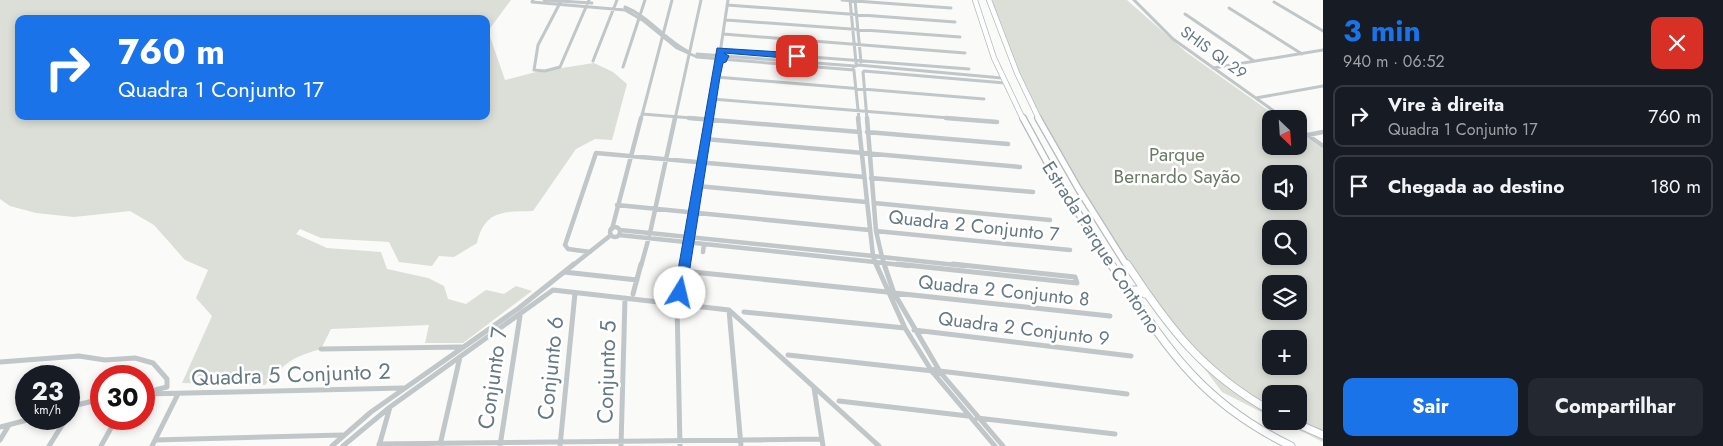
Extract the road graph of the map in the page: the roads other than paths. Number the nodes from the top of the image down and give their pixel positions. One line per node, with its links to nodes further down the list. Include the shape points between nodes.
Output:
1 (544, 0): 15 (street)
2 (617, 0): 19 (street)
3 (645, 0): 24 (street)
4 (672, 0): 31 (street)
5 (701, 0): 37 (street)
6 (721, 0): 7 (street)
7 (728, 0): 18 (street)
8 (842, 0): 9 (street)
9 (850, 0): 10 (street); 22 (street)
10 (855, 0): 20 (street); 22 (street)
11 (1134, 0): 47 (street, SHIS QI 29, via 1167,33)
12 (533, 1): 15 (street)
13 (976, 1): 53 (main road, Estrada Parque Contorno)
14 (989, 1): 106 (main road, Estrada Parque Contorno, via 1036,116 1066,170)
15 (561, 2): 17 (street); 17 (street, via 541,40 534,69 545,71 560,67)
16 (1274, 2): 29 (street)
17 (588, 3): 19 (street)
18 (727, 5): 22 (street); 25 (street)
19 (615, 6): 24 (street); 40 (street)
20 (951, 8)
21 (1229, 8): 38 (street)
22 (854, 14): 26 (street); 27 (street); 28 (street)
23 (1184, 14): 41 (street)
24 (639, 16): 31 (street); 44 (street)
25 (726, 20): 27 (street); 30 (street)
26 (955, 22)
27 (852, 29): 28 (street); 33 (street)
28 (858, 29): 32 (street); 33 (street)
29 (1323, 31)
30 (723, 34): 33 (street); 34 (street)
31 (663, 37): 37 (street); 63 (street)
32 (960, 37)
33 (856, 44): 36 (street); 42 (street); 43 (street)
34 (720, 50): 39 (street); 43 (street)
35 (1323, 50): 38 (street)
36 (965, 53)
37 (690, 54): 39 (street); 64 (street)
38 (1302, 54): 41 (street)
39 (720, 58): 43 (street); 51 (street)
40 (593, 61)
41 (1254, 61): 47 (street)
42 (861, 64): 43 (street); 45 (street); 49 (street); 50 (street)
43 (855, 66): 49 (street); 55 (street)
44 (623, 67)
45 (955, 68): 46 (street); 50 (street)
46 (961, 68): 48 (street); 52 (street, via 957,71)
47 (1213, 68): 58 (street, SHIS QI 29)
48 (969, 69)
49 (863, 71): 52 (street); 56 (street)
50 (942, 74): 52 (street)
51 (716, 77): 55 (street); 59 (street)
52 (963, 77): 53 (street)
53 (1004, 81): 103 (main road, Estrada Parque Contorno, via 1043,159)
54 (1323, 86): 58 (street)
55 (856, 88): 56 (street); 61 (street)
56 (863, 89): 57 (street); 62 (street)
57 (984, 98)
58 (1256, 98): 60 (street, SHIS QI 29)
59 (712, 99): 61 (street); 65 (street)
60 (1273, 110)
61 (859, 111): 62 (street); 67 (street)
62 (865, 112): 66 (street); 68 (street)
63 (642, 114): 64 (street); 76 (street)
64 (676, 116): 65 (street); 77 (street)
65 (709, 118): 67 (street); 71 (street)
66 (997, 122)
67 (860, 132): 74 (street)
68 (867, 132): 72 (street); 75 (street)
69 (1323, 132): 70 (street)
70 (1308, 135): 73 (street)
71 (705, 139): 74 (street); 78 (street)
72 (1008, 144)
73 (1323, 146)
74 (862, 154): 75 (street); 80 (street)
75 (869, 154): 79 (street); 81 (street)
76 (632, 156): 77 (street); 86 (street); 99 (street, via 603,152 594,155 565,245 568,249)
77 (667, 159): 78 (street); 87 (street)
78 (702, 162): 80 (street); 82 (street)
79 (1020, 167)
80 (864, 177): 84 (street)
81 (871, 178): 83 (street); 85 (street)
82 (697, 186): 84 (street); 88 (street)
83 (1033, 192)
84 (866, 202): 91 (street)
85 (874, 203): 89 (street); 92 (street)
86 (617, 205): 87 (street); 90 (street)
87 (655, 208): 88 (street); 95 (street)
88 (693, 212): 91 (street); 96 (street)
89 (1050, 220)
90 (612, 229): 93 (street); 94 (street)
91 (869, 230): 101 (street)
92 (876, 231): 98 (street, Quadra 2 Conjunto 7); 102 (street)
93 (620, 233): 94 (street); 95 (street)
94 (611, 235): 99 (street)
95 (649, 235): 96 (street); 109 (street)
96 (689, 240): 97 (street); 101 (street); 107 (street)
97 (704, 244): 100 (street); 104 (street)
98 (1070, 250)
99 (590, 252): 108 (street)
100 (703, 252)
101 (873, 256): 102 (street); 104 (street)
102 (882, 257): 105 (street); 105 (street, via 1075,277 1077,283)
103 (1109, 261): 106 (main road, via 1124,278 1134,280); 122 (main road, Estrada Parque Contorno)
104 (875, 262): 105 (street); 110 (street)
105 (884, 263): 112 (street)
106 (1130, 269): 116 (main road, Estrada Parque Contorno)
107 (683, 271): 110 (street); 114 (street, via 680,293)
108 (564, 272): 109 (street); 125 (street)
109 (637, 280): 113 (street)
110 (887, 292): 123 (street)
111 (575, 293): 115 (street); 120 (street, via 550,291); 158 (street, Conjunto 6)
112 (894, 293): 121 (street, Quadra 2 Conjunto 8); 124 (street)
113 (633, 294)
114 (676, 297)
115 (626, 298): 117 (street); 159 (street, Conjunto 5)
116 (1150, 299): 122 (main road, via 1142,290 1133,290); 139 (main road, Estrada Parque Contorno, via 1205,364 1224,382)
117 (677, 304): 118 (street); 160 (street)
118 (729, 310): 133 (street); 155 (street)
119 (744, 312): 123 (street)
120 (520, 316): 129 (street); 157 (street, Conjunto 7)
121 (1110, 316)
122 (1151, 322): 171 (main road, Estrada Parque Contorno, via 1172,354 1204,388 1240,418)
123 (905, 328): 131 (street)
124 (914, 330): 128 (street, Quadra 2 Conjunto 9); 131 (street)
125 (462, 347): 126 (street); 132 (street)
126 (321, 349)
127 (788, 354): 131 (street)
128 (1131, 356)
129 (460, 357): 140 (street); 162 (street)
130 (0, 362): 134 (street, via 79,356 105,360 135,358 154,363 168,382 167,387)
131 (936, 371): 137 (street); 141 (street); 142 (street)
132 (404, 388): 136 (street, Quadra 5 Conjunto 2); 151 (street)
133 (814, 388): 156 (street); 168 (street)
134 (155, 391)
135 (155, 393): 136 (street, Quadra 5 Conjunto 2)
136 (178, 394): 154 (street)
137 (1127, 394)
138 (839, 401): 141 (street)
139 (1262, 405)
140 (390, 407): 161 (street); 167 (street)
141 (968, 416): 169 (street)
142 (977, 418): 150 (street); 170 (street)
143 (15, 421): 146 (street)
144 (15, 423): 145 (street)
145 (9, 425): 146 (street); 153 (street)
146 (0, 426)
147 (1307, 428): 152 (main road)
148 (59, 430): 163 (street)
149 (110, 430): 164 (street)
150 (1115, 434)
151 (342, 435): 154 (street); 166 (street)
152 (1323, 435)
153 (0, 440)
154 (155, 440): 165 (street)
155 (741, 443): 156 (street); 160 (street)
156 (823, 443)
157 (500, 444): 158 (street); 162 (street)
158 (560, 444): 159 (street)
159 (621, 444): 160 (street)
160 (680, 444)
161 (379, 445): 162 (street)
162 (440, 445)
163 (49, 446)
164 (101, 446)
165 (152, 446)
166 (332, 446)
167 (343, 446)
168 (880, 446)
169 (995, 446)
170 (1003, 446)
171 (1291, 446)

